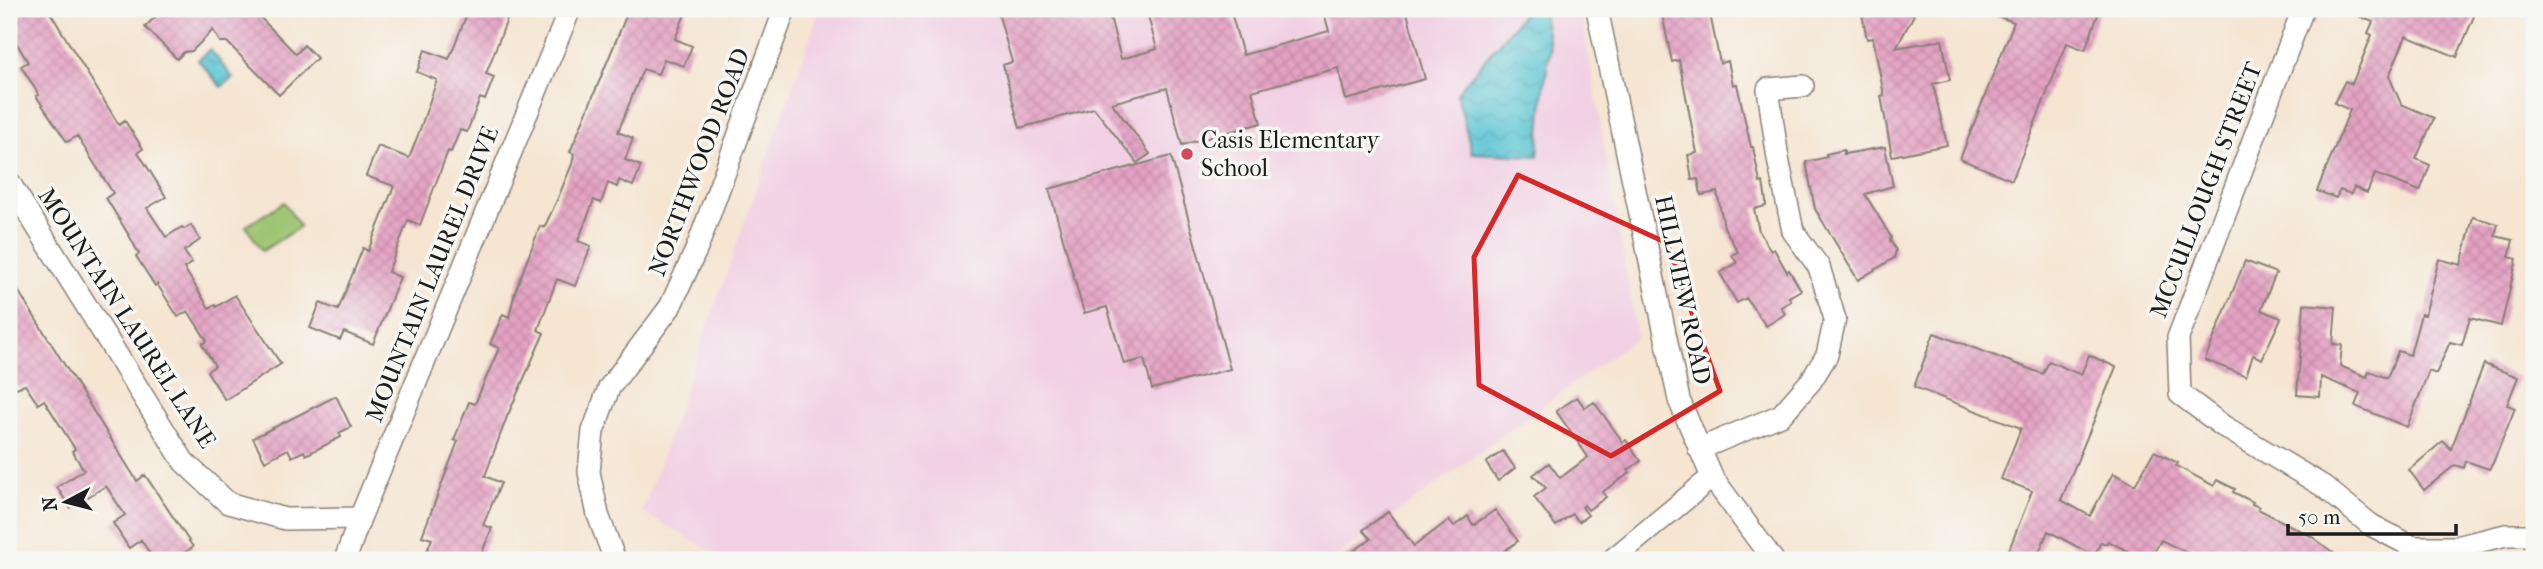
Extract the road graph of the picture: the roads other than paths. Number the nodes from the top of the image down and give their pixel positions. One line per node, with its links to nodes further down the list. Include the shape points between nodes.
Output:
1 (570, 9): 9 (street, MOUNTAIN LAUREL DRIVE)
2 (785, 9): 12 (street, NORTHWOOD ROAD, via 697,248 670,307 609,388 593,431 589,472 598,515)
3 (1597, 9): 7 (street, HILLVIEW ROAD, via 1679,400)
4 (2304, 9): 10 (street, MCCULLOUGH STREET, via 2178,338 2179,394 2323,486 2371,525 2413,547 2456,547 2506,535)
5 (1802, 86): 7 (street, via 1768,89 1793,230 1819,267 1835,319 1827,355 1782,415)
6 (9, 182): 9 (street, MOUNTAIN LAUREL LANE, via 193,470 228,503 273,516)
7 (1699, 449): 8 (street, HILLVIEW ROAD)
8 (1712, 477): 13 (street); 14 (street, HILLVIEW ROAD)
9 (360, 517): 11 (street, MOUNTAIN LAUREL DRIVE)
10 (2534, 535)
11 (345, 560)
12 (615, 560)
13 (1612, 560)
14 (1773, 560)

